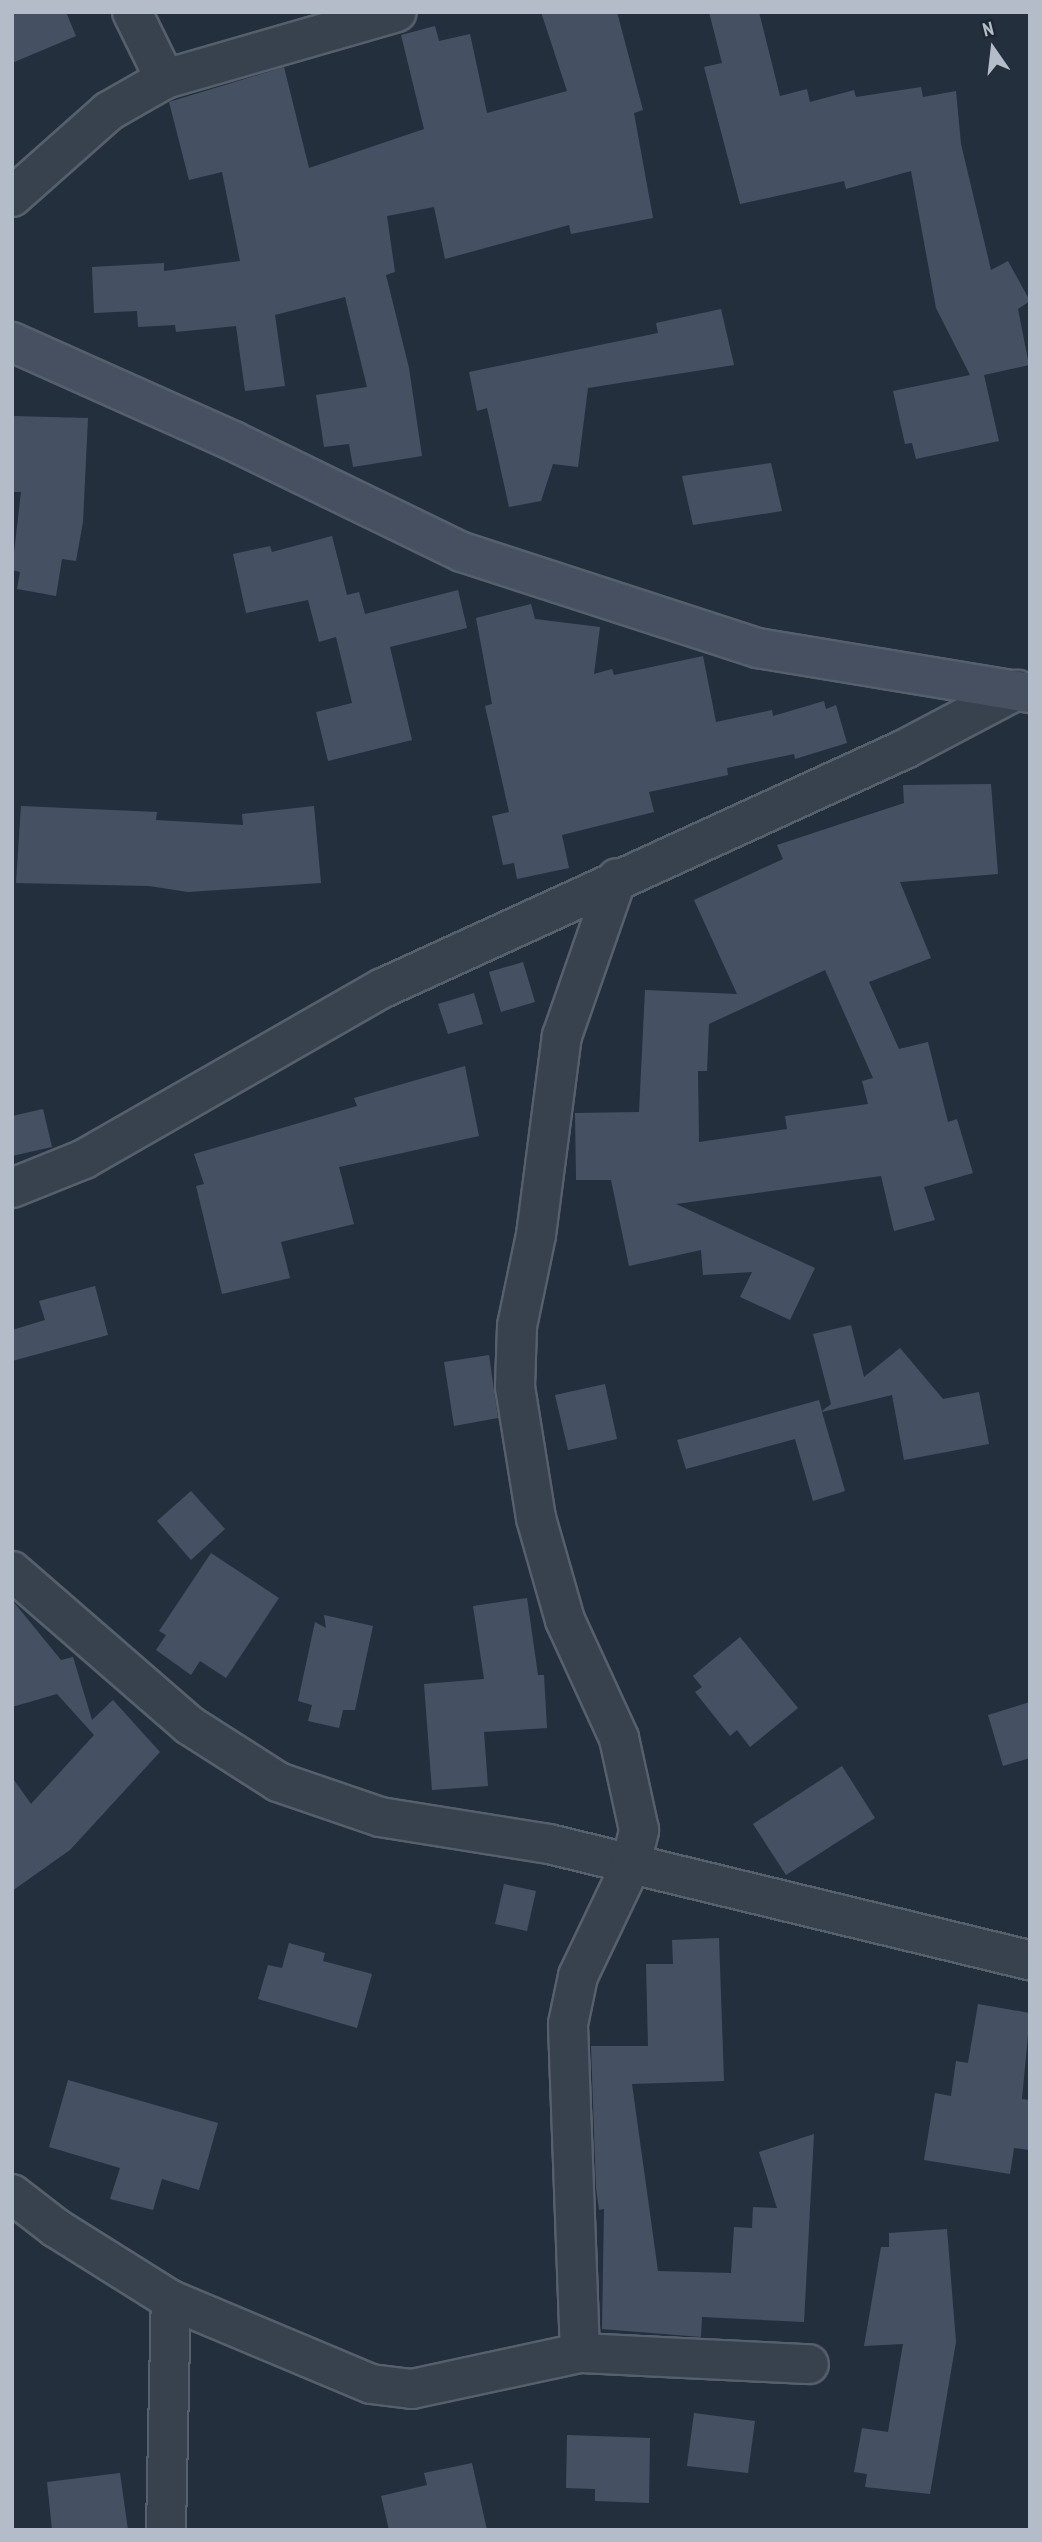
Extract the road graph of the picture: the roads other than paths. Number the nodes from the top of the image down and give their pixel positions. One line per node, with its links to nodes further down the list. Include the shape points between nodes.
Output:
1 (132, 12): 3 (street)
2 (397, 12): 3 (street)
3 (165, 79): 4 (street, via 109,111)
4 (12, 197)
5 (12, 342): 6 (street, via 233,441 461,552 758,648)
6 (1023, 691): 7 (street)
7 (617, 878): 8 (street, via 383,988 84,1160); 10 (street, via 562,1036 536,1235 517,1326 515,1387 536,1518 565,1620 619,1738 634,1795 639,1830)
8 (12, 1188)
9 (12, 1571): 10 (street, via 190,1725 278,1782 380,1817 549,1844)
10 (630, 1867): 11 (street); 14 (street, via 578,1976 568,2024)
11 (1030, 1960)
12 (12, 2194): 13 (street, via 56,2228)
13 (171, 2300): 14 (street, via 358,2379 412,2389); 16 (street)
14 (580, 2353): 15 (street)
15 (808, 2364)
16 (166, 2530)

